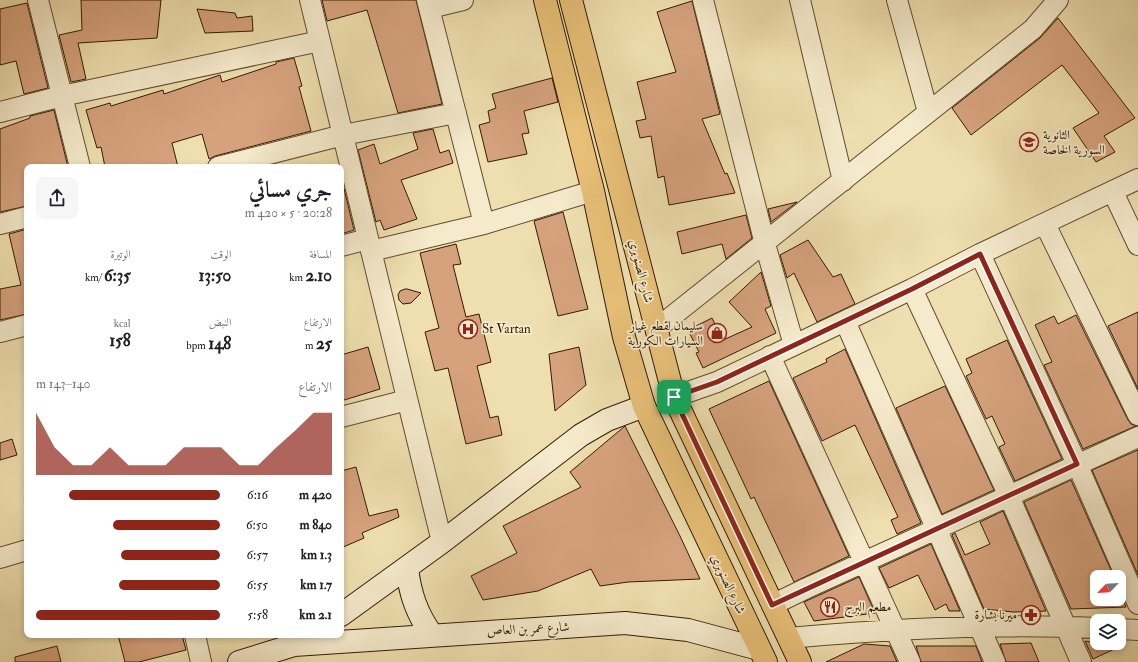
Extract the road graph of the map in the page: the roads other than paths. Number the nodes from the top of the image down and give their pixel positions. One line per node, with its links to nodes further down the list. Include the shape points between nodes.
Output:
1 (38, 0): 12 (street)
2 (310, 0): 11 (street)
3 (463, 0): 10 (street)
4 (545, 0): 21 (main road, شارع الصنوبري)
5 (571, 0): 35 (main road, شارع الصنوبري)
6 (703, 0): 27 (street)
7 (800, 0): 20 (street)
8 (897, 0): 14 (street)
9 (1058, 0): 14 (street, via 1033,29)
10 (428, 4): 15 (street)
11 (320, 41): 12 (street); 16 (street)
12 (62, 96): 13 (street); 17 (street)
13 (0, 112)
14 (928, 112): 20 (street)
15 (456, 113): 16 (street); 25 (street)
16 (343, 136): 18 (street); 28 (street)
17 (79, 164)
18 (230, 164)
19 (1138, 180): 22 (street)
20 (843, 181): 27 (street)
21 (593, 191): 25 (street); 41 (main road, شارع الصنوبري, via 624,337)
22 (1113, 192): 26 (street); 29 (street)
23 (24, 218): 24 (street)
24 (0, 224)
25 (484, 224): 28 (street)
26 (1045, 224): 31 (street); 42 (street)
27 (765, 244): 35 (street); 37 (street)
28 (370, 245): 30 (street); 40 (street)
29 (1138, 245)
30 (344, 246)
31 (980, 254): 32 (street); 45 (street)
32 (912, 289): 33 (street); 46 (street)
33 (845, 321): 37 (street); 47 (street)
34 (24, 327): 36 (street)
35 (656, 329): 39 (main road, شارع الصنوبري)
36 (0, 332)
37 (794, 345): 38 (street)
38 (770, 356): 39 (street, via 717,382); 51 (street)
39 (674, 397): 41 (main road); 54 (main road, شارع الصنوبري)
40 (407, 400): 43 (street); 48 (street)
41 (644, 406): 48 (street, via 607,420 581,435); 67 (main road, شارع الصنوبري)
42 (1138, 415)
43 (344, 416)
44 (1138, 437): 45 (street)
45 (1077, 464): 46 (street); 53 (street)
46 (1009, 496): 47 (street); 56 (street)
47 (936, 530): 51 (street); 57 (street)
48 (442, 542): 52 (street)
49 (24, 551): 50 (street)
50 (0, 558)
51 (865, 562): 54 (street); 61 (street)
52 (407, 568): 55 (street); 62 (street, via 417,610)
53 (1138, 604)
54 (772, 605): 66 (main road, شارع الصنوبري)
55 (344, 613)
56 (1065, 626): 57 (street); 58 (street); 73 (street)
57 (980, 627): 61 (street); 72 (street)
58 (1090, 628)
59 (1126, 629): 60 (street)
60 (1138, 630)
61 (896, 631): 66 (street); 71 (street)
62 (432, 635): 63 (street, شارع عمر بن العاص); 67 (street, شارع عمر بن العاص, via 625,624 688,630)
63 (344, 637)
64 (196, 638): 68 (street)
65 (298, 638): 69 (street, شارع عمر بن العاص)
66 (788, 638): 70 (main road, شارع الصنوبري)
67 (763, 656)
68 (201, 662)
69 (239, 662)
70 (800, 662)
71 (910, 662)
72 (995, 662)
73 (1081, 662)

